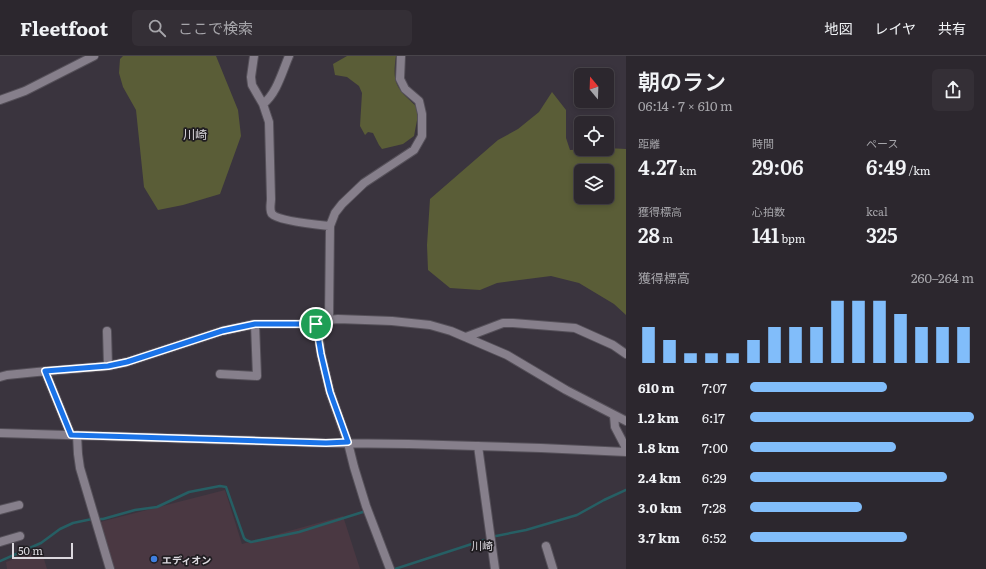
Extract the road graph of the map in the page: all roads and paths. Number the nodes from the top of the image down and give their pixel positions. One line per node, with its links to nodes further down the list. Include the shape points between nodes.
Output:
1 (94, 56): 5 (street, via 25,91)
2 (254, 56): 6 (street, via 252,85)
3 (289, 56): 6 (street, via 277,86 268,101)
4 (401, 56): 7 (street, via 400,79 405,89 419,101 422,136 414,150 364,183 342,204)
5 (0, 100)
6 (263, 104): 7 (street, via 269,122 271,213 276,217)
7 (330, 226): 8 (street)
8 (329, 320): 10 (street); 12 (street, via 392,321 430,325)
9 (255, 324): 10 (street); 14 (street, via 222,331); 16 (street, via 257,376)
10 (316, 324): 22 (street, via 330,392)
11 (107, 331): 14 (street)
12 (466, 337): 13 (street, via 503,323 576,328); 18 (street, via 507,355)
13 (626, 354)
14 (108, 366): 15 (street)
15 (45, 371): 17 (street); 21 (street)
16 (220, 374)
17 (0, 378)
18 (614, 416): 19 (street); 24 (street, via 615,427)
19 (626, 421)
20 (0, 433): 21 (street)
21 (74, 435): 22 (street); 31 (street, via 80,468)
22 (348, 442): 23 (street); 32 (street, via 366,506)
23 (478, 446): 25 (street); 33 (street)
24 (626, 448)
25 (626, 452)
26 (18, 505): 27 (street)
27 (0, 510)
28 (20, 536): 29 (street)
29 (0, 542)
30 (546, 546): 34 (street)
31 (110, 569)
32 (390, 569)
33 (495, 569)
34 (553, 569)

